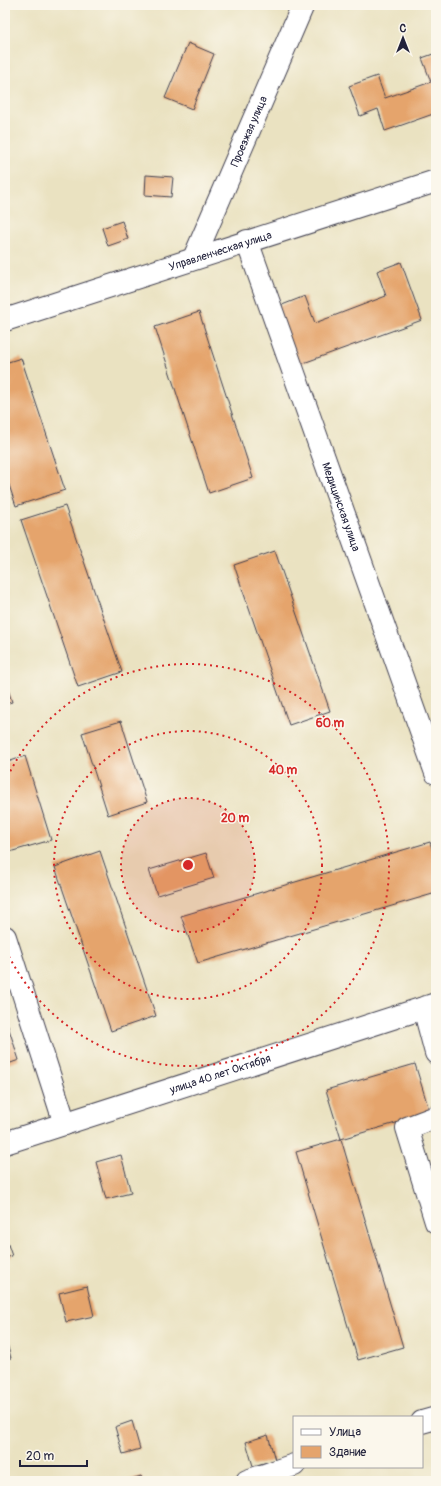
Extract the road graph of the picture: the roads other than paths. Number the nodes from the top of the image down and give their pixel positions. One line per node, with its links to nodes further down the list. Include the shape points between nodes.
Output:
1 (303, 5): 4 (street, Проезжая улица)
2 (436, 181): 3 (street, Управленческая улица)
3 (247, 241): 4 (street, Управленческая улица); 6 (street, Медицинская улица)
4 (194, 258): 5 (street, Управленческая улица)
5 (5, 320)
6 (436, 773)
7 (5, 936): 11 (street)
8 (430, 1006): 9 (street); 11 (street, улица 40 лет Октября)
9 (436, 1053)
10 (436, 1117): 13 (street, via 407,1128)
11 (65, 1124): 12 (street, улица 40 лет Октября)
12 (5, 1143)
13 (436, 1222)
14 (436, 1418): 15 (street)
15 (423, 1422)
16 (293, 1465): 17 (street)
17 (247, 1481)

